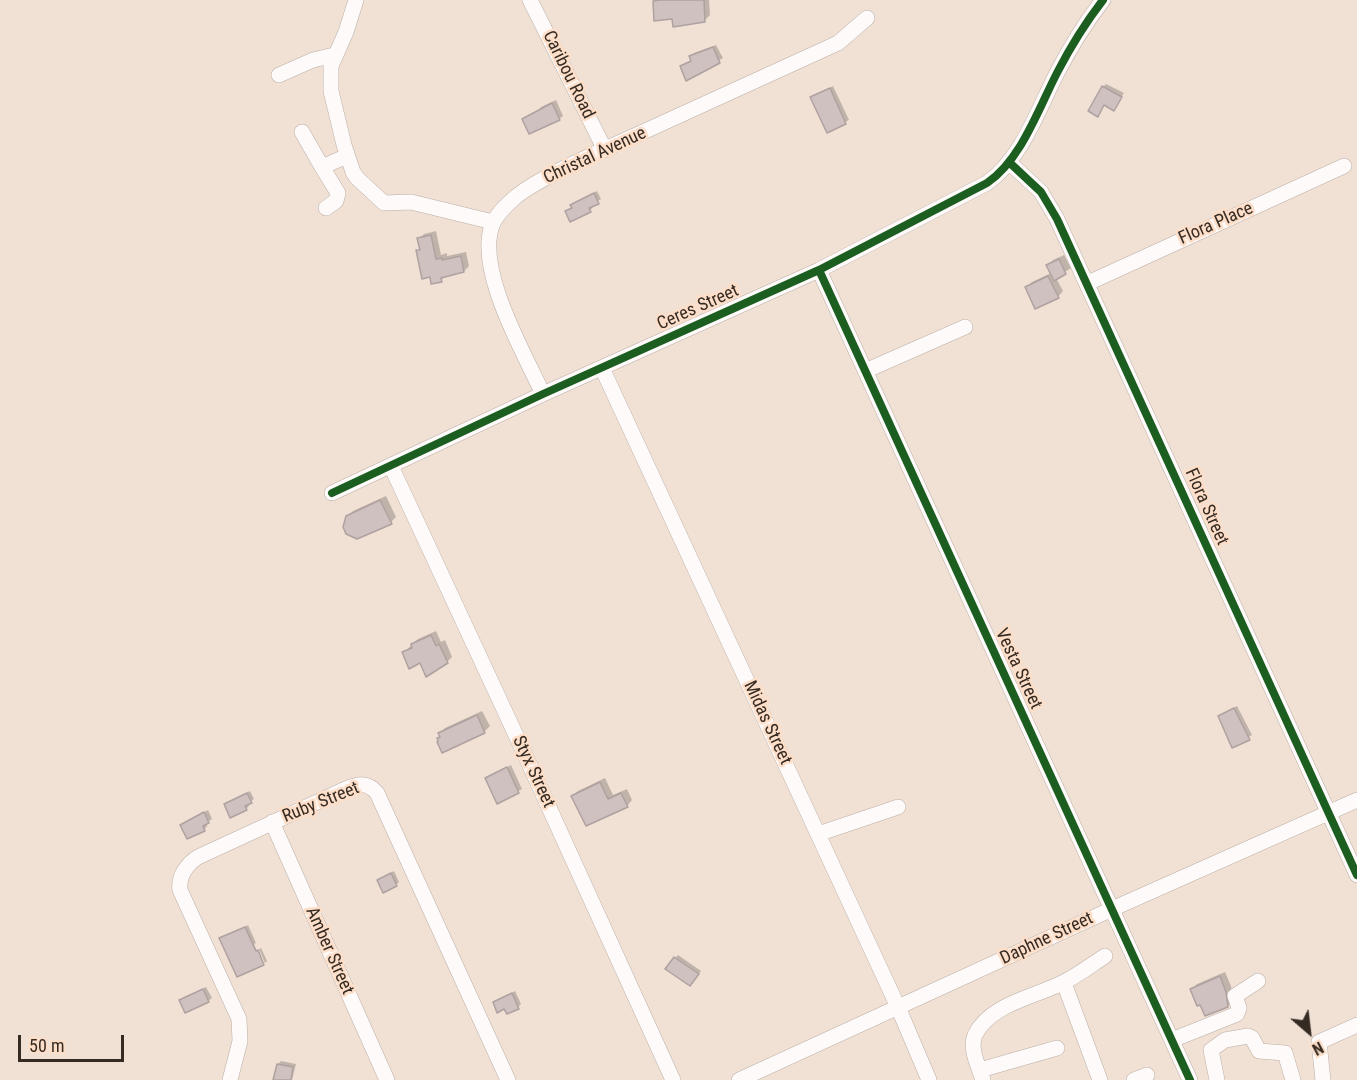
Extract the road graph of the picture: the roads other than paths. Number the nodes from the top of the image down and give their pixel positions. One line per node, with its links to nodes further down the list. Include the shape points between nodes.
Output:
1 (356, 0): 5 (street)
2 (530, 0): 8 (street, Caribou Road)
3 (1103, 0): 10 (street, via 1059,69)
4 (867, 18): 8 (street, Christal Avenue, via 838,43)
5 (334, 55): 6 (street); 9 (street, via 331,91)
6 (279, 75)
7 (302, 132): 12 (street)
8 (605, 150): 14 (street, Christal Avenue, via 522,192)
9 (347, 156): 12 (street); 14 (street, via 357,178 384,203 411,202)
10 (1010, 163): 15 (street, Ceres Street, via 992,179 953,202); 16 (street, Flora Street, via 1049,203)
11 (1344, 166): 16 (street, Flora Place)
12 (322, 167): 13 (street, via 338,193 336,201)
13 (326, 208)
14 (494, 222): 20 (street, via 489,256 492,277)
15 (819, 270): 18 (street, Ceres Street); 19 (street, Vesta Street)
16 (1088, 283): 25 (street, Flora Street)
17 (965, 327): 19 (street)
18 (602, 368): 20 (street, Ceres Street); 27 (street, Midas Street)
19 (865, 371): 29 (street, Vesta Street)
20 (543, 394): 21 (street, Ceres Street)
21 (391, 466): 22 (street, Ceres Street); 41 (street, Styx Street)
22 (332, 493)
23 (1357, 800): 25 (street, Daphne Street)
24 (898, 807): 27 (street)
25 (1329, 813): 28 (street, Flora Street); 29 (street, Daphne Street)
26 (272, 822): 38 (street, Ruby Street, via 198,857 186,867 179,884 239,1019 240,1041); 39 (street, Amber Street); 40 (street, Ruby Street, via 357,784 372,787)
27 (818, 834): 33 (street, Midas Street)
28 (1357, 875)
29 (1112, 909): 33 (street, Daphne Street); 35 (street, Vesta Street)
30 (1105, 956): 32 (street)
31 (1258, 981): 35 (street, via 1236,994 1237,1014)
32 (1064, 983): 37 (street, via 1015,1002 984,1024 973,1043); 44 (street)
33 (898, 1007): 42 (street, Daphne Street); 43 (street, Midas Street)
34 (1357, 1025): 48 (street, via 1319,1042)
35 (1172, 1041): 45 (street, Vesta Street)
36 (1057, 1048): 37 (street)
37 (982, 1075)
38 (230, 1080)
39 (387, 1080)
40 (508, 1080)
41 (673, 1080)
42 (739, 1080)
43 (929, 1080)
44 (1100, 1080)
45 (1190, 1080)
46 (1217, 1080): 47 (street, via 1211,1050 1225,1040 1248,1036 1258,1052 1285,1053)
47 (1293, 1080)
48 (1323, 1080)

